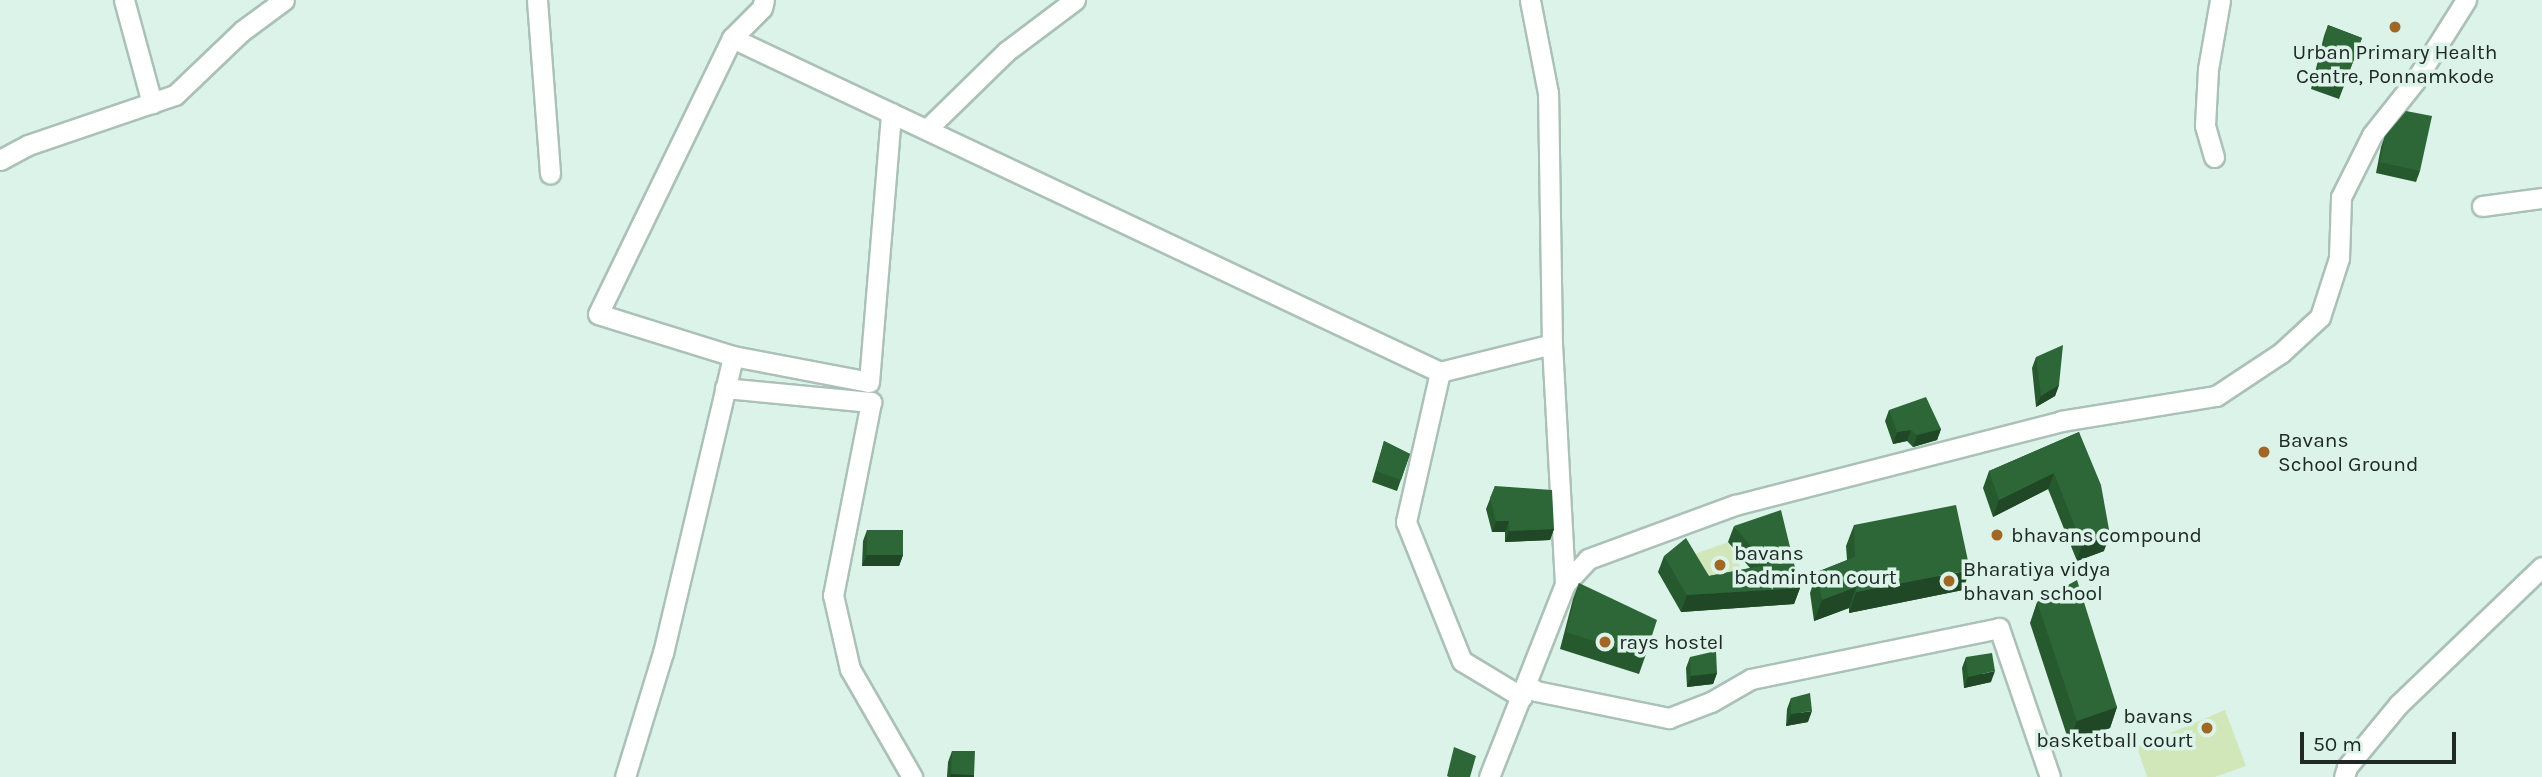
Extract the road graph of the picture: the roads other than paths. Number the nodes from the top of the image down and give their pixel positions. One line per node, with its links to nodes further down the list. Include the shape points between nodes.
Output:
1 (124, 0): 10 (street)
2 (284, 0): 10 (street, via 242,31 175,95)
3 (537, 0): 15 (street)
4 (764, 0): 9 (street, via 762,8)
5 (1074, 0): 12 (street, via 1007,51)
6 (1530, 0): 18 (street, via 1548,93)
7 (2220, 0): 13 (street, via 2208,69 2205,125)
8 (2466, 0): 23 (street, via 2415,81 2372,135 2341,197 2339,258 2320,317 2281,353 2216,396 2061,421 1735,505 1588,559)
9 (732, 38): 11 (street); 19 (street, via 598,314)
10 (152, 103): 14 (street, via 28,145)
11 (891, 113): 12 (street); 19 (street, via 869,382)
12 (927, 129): 20 (street)
13 (2214, 158)
14 (0, 160)
15 (550, 174)
16 (2542, 198): 17 (street)
17 (2482, 206)
18 (1552, 344): 20 (street); 23 (street)
19 (733, 356): 21 (street)
20 (1440, 372): 24 (street, via 1406,522 1462,661)
21 (725, 388): 25 (street, via 663,653); 26 (street, via 871,402 833,595 849,669)
22 (2542, 567): 29 (street, via 2399,704 2347,767)
23 (1566, 584): 24 (street)
24 (1524, 691): 27 (street); 28 (street, via 1669,718 1711,702 1751,679 1989,626 1999,628)
25 (625, 777)
26 (912, 777)
27 (1489, 777)
28 (2050, 777)
29 (2344, 777)

